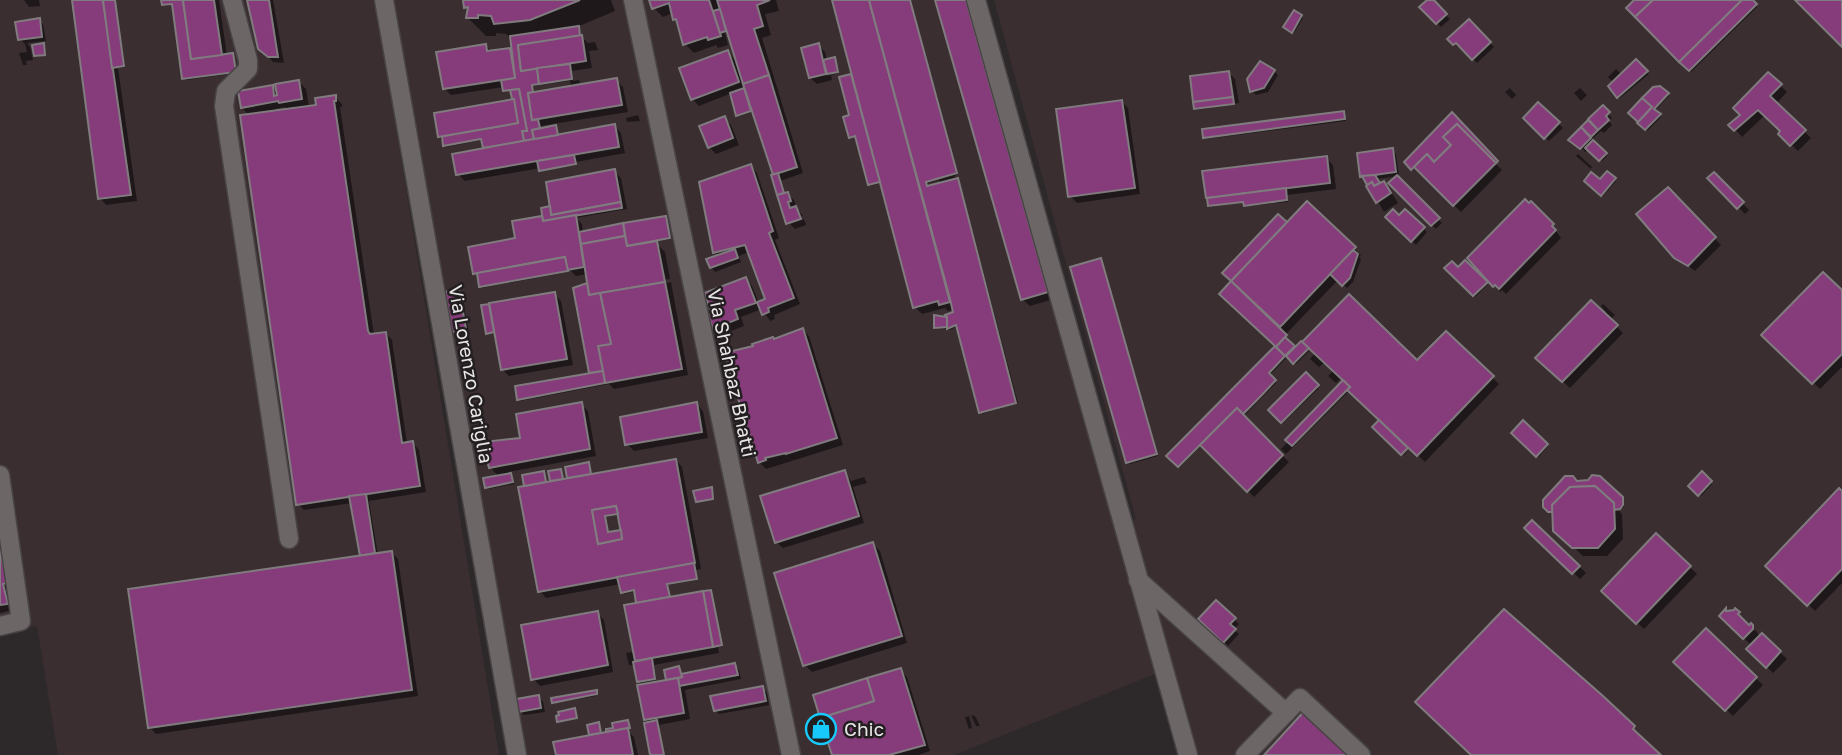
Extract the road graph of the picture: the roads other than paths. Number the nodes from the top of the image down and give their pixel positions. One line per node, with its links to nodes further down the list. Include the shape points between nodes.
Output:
1 (232, 0): 6 (street, via 248,69 226,91 223,106)
2 (384, 0): 10 (street, Via Lorenzo Cariglia)
3 (633, 0): 11 (street, Via Shahbaz Bhatti)
4 (976, 0): 7 (street)
5 (0, 475): 8 (street, via 21,621)
6 (289, 538)
7 (1138, 579): 9 (street); 12 (street)
8 (0, 625)
9 (1286, 713): 13 (street); 14 (street, via 1300,698)
10 (517, 755)
11 (791, 755)
12 (1188, 755)
13 (1245, 755)
14 (1361, 755)

